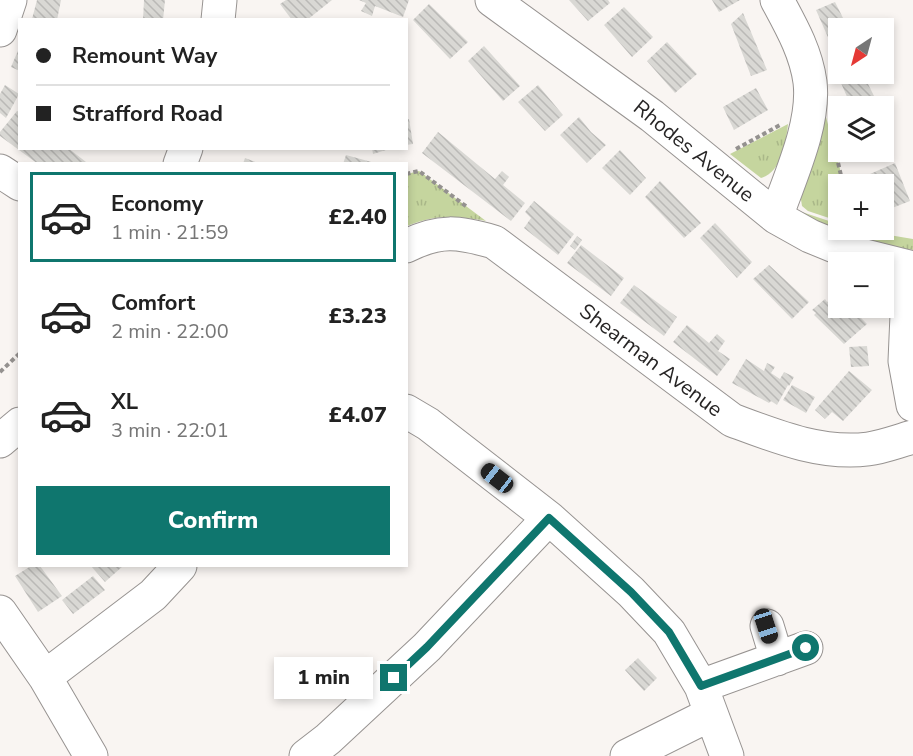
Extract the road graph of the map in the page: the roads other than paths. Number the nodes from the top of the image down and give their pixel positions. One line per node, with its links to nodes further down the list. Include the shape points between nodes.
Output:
1 (10, 0): 6 (street)
2 (220, 0): 5 (street)
3 (492, 0): 9 (street, Rhodes Avenue, via 652,116)
4 (777, 0): 9 (street, via 804,56 810,83 809,109)
5 (218, 18)
6 (0, 30)
7 (0, 171): 8 (street)
8 (18, 183)
9 (776, 217): 11 (street, Rhodes Avenue, via 849,252)
10 (408, 245): 15 (street, Shearman Avenue, via 438,234 464,234 494,242 732,420 819,448 867,449)
11 (911, 268): 12 (street, via 905,361)
12 (913, 405)
13 (408, 412): 17 (street)
14 (18, 426): 16 (street)
15 (913, 437)
16 (0, 441)
17 (549, 518): 22 (street, via 669,632); 23 (street)
18 (179, 567): 21 (street, via 153,595)
19 (0, 612): 21 (street)
20 (766, 626): 22 (street, via 791,653)
21 (45, 677): 24 (street)
22 (706, 700): 25 (street); 26 (street)
23 (326, 750)
24 (91, 756)
25 (627, 756)
26 (727, 756)

